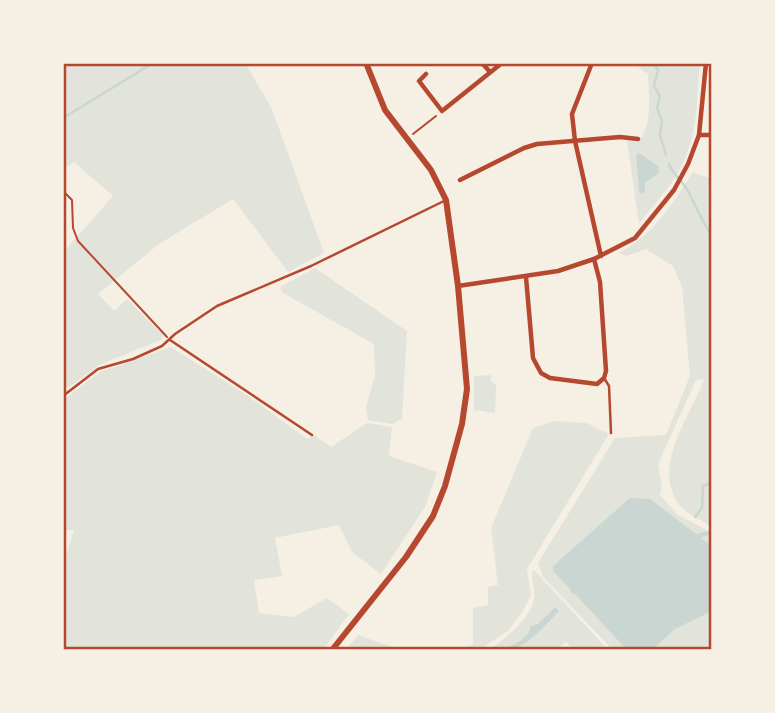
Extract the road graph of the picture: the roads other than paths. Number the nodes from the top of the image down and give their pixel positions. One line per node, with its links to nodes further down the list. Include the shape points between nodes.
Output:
1 (366, 63): 13 (main road, via 385,110 431,170)
2 (482, 63): 6 (street)
3 (502, 63): 6 (street)
4 (592, 63): 11 (street, via 573,108)
5 (706, 63): 8 (street)
6 (490, 72): 7 (street, via 442,111 419,81)
7 (426, 74)
8 (699, 135): 9 (street); 14 (street, via 674,190 635,238)
9 (712, 135)
10 (638, 139): 11 (street, via 620,136)
11 (575, 141): 12 (street, via 524,148); 14 (street)
12 (460, 180)
13 (446, 200): 17 (main road); 18 (lane, via 312,266 217,306)
14 (601, 256): 15 (street)
15 (594, 259): 16 (street); 19 (street)
16 (526, 276): 17 (street); 19 (street, via 533,358 541,373 588,384)
17 (458, 286): 23 (main road, via 466,400 445,486 421,537)
18 (170, 340): 20 (lane, via 133,359 98,369); 22 (lane)
19 (604, 378): 21 (lane, via 609,386)
20 (63, 396)
21 (611, 433)
22 (312, 435)
23 (332, 650)

